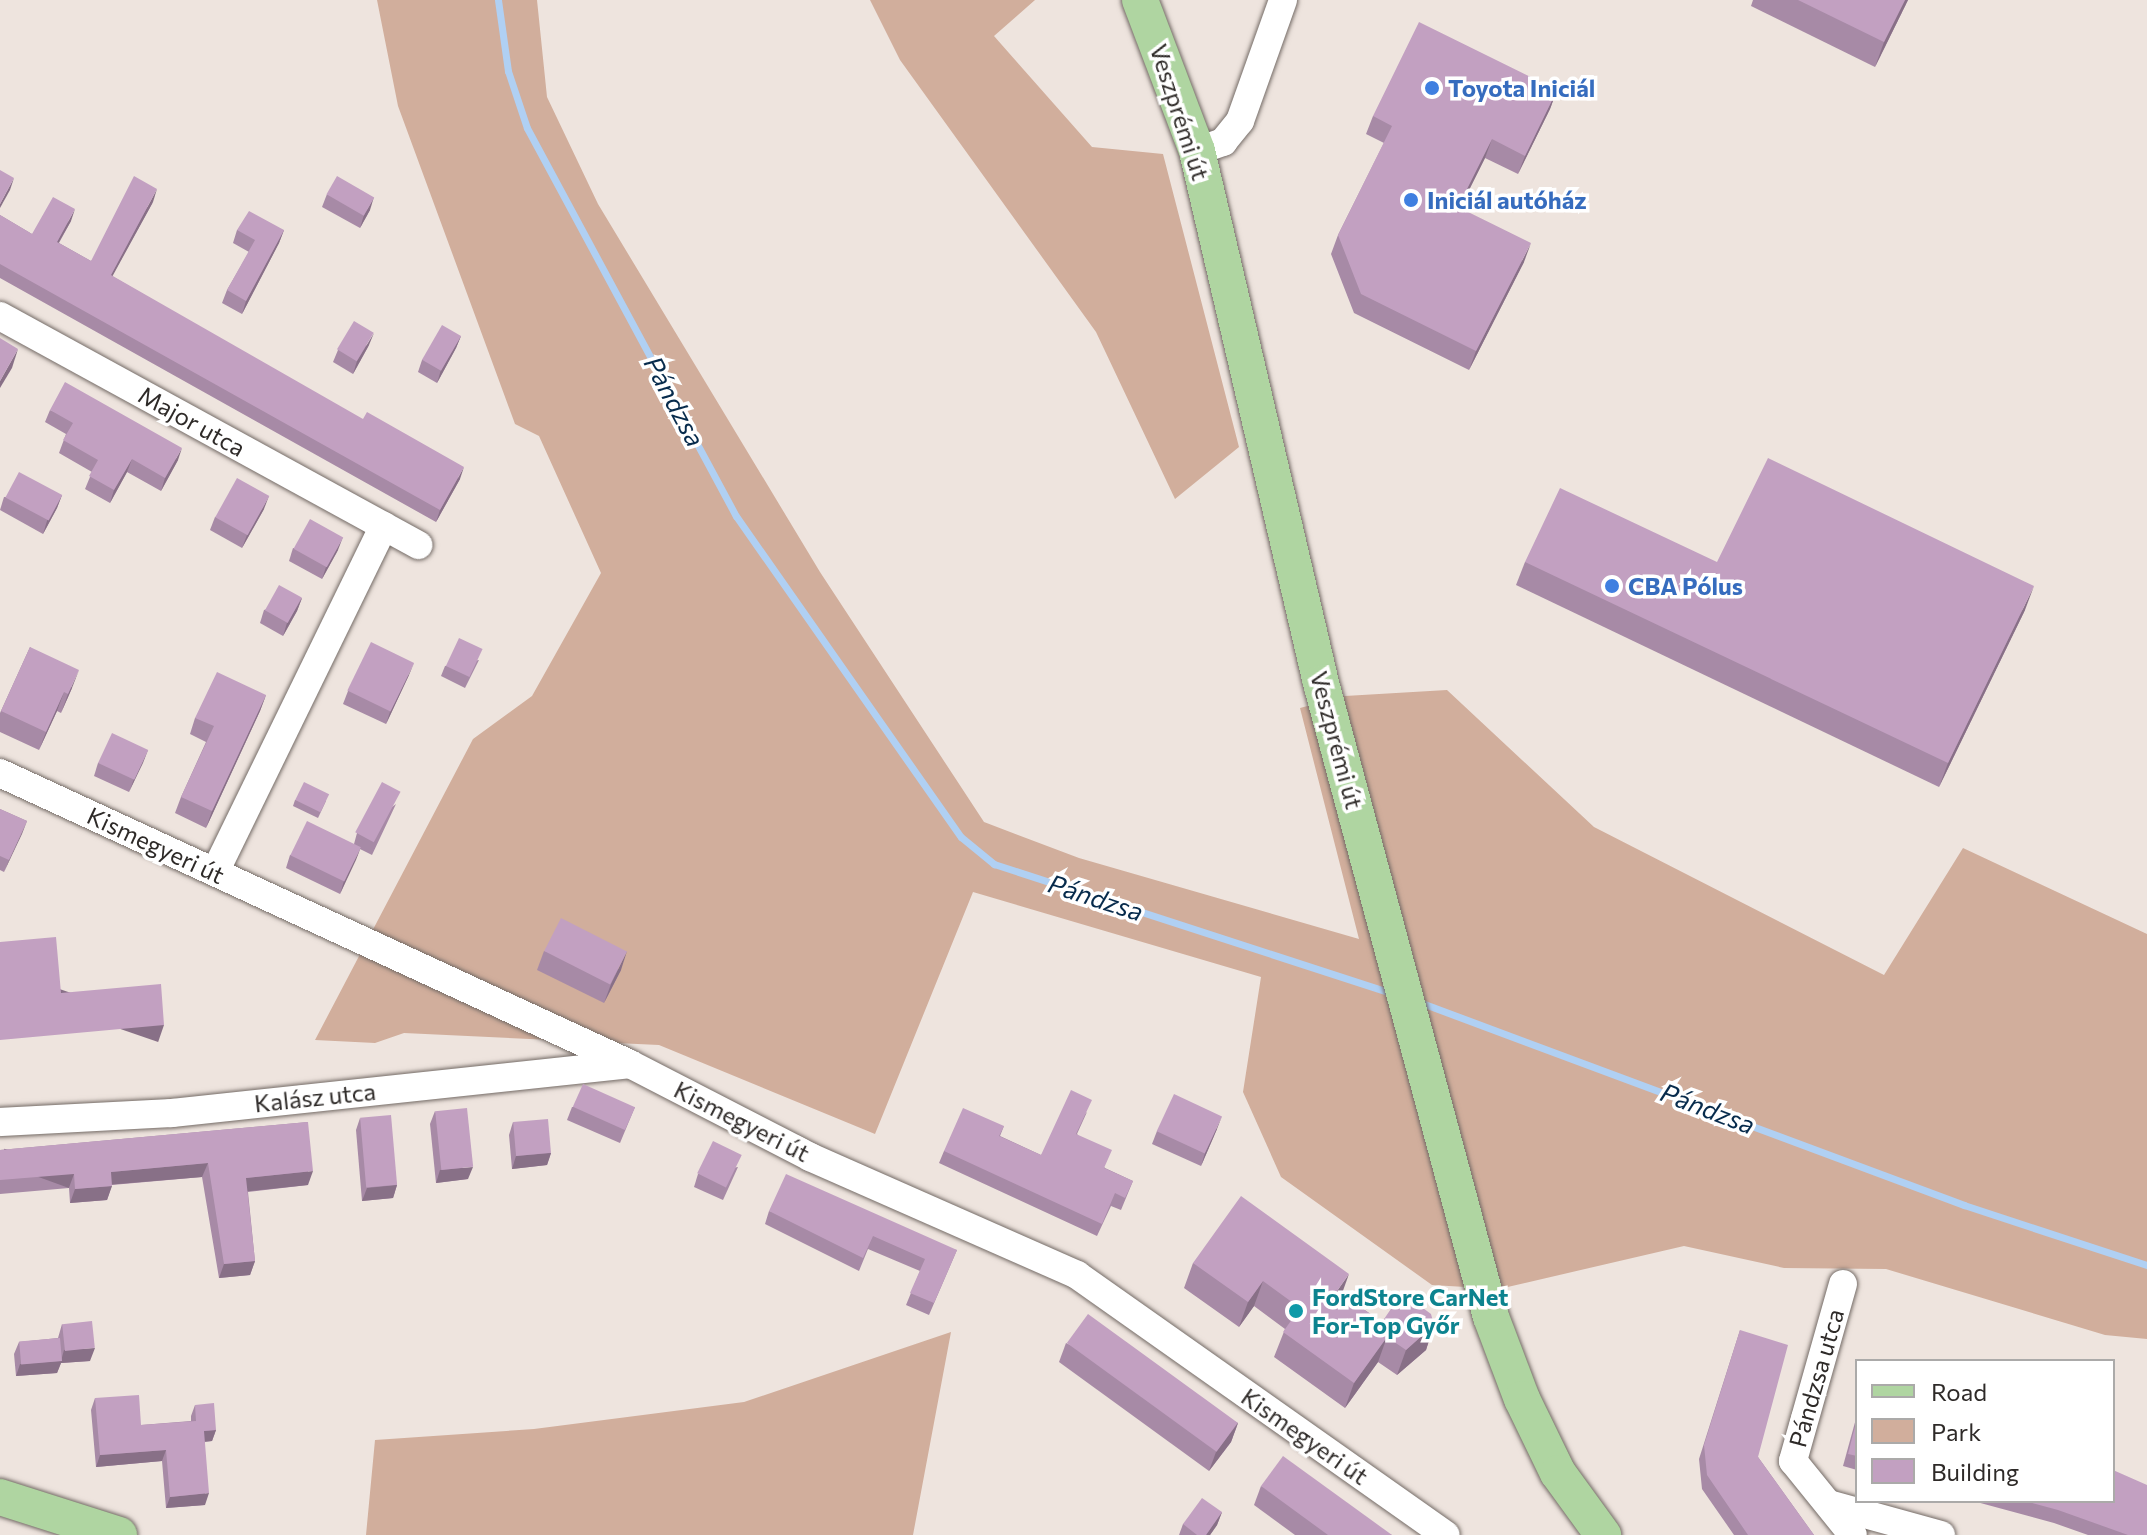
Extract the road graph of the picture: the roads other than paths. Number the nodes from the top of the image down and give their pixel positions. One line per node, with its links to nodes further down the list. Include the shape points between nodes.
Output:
1 (1140, 0): 3 (main road, Veszprémi út)
2 (1283, 0): 3 (street, via 1240,121 1223,142)
3 (1197, 151): 12 (main road, Veszprémi út, via 1321,683 1417,1054 1491,1317)
4 (0, 316): 5 (street, Major utca)
5 (384, 526): 6 (street, Major utca); 8 (street)
6 (419, 545)
7 (0, 773): 8 (street, Kismegyeri út)
8 (215, 872): 9 (street, Kismegyeri út)
9 (630, 1064): 10 (street, Kalász utca, via 172,1113); 16 (street, Kismegyeri út, via 810,1157 1077,1275)
10 (0, 1122)
11 (1843, 1284): 14 (street, Pándzsa utca, via 1793,1461)
12 (1558, 1473): 17 (main road, Veszprémi út); 18 (main road, Veszprémi út)
13 (0, 1497): 15 (main road)
14 (1832, 1505): 19 (street, Pándzsa utca); 20 (street)
15 (119, 1535)
16 (1446, 1535)
17 (1581, 1535)
18 (1603, 1535)
19 (1853, 1535)
20 (1941, 1535)

